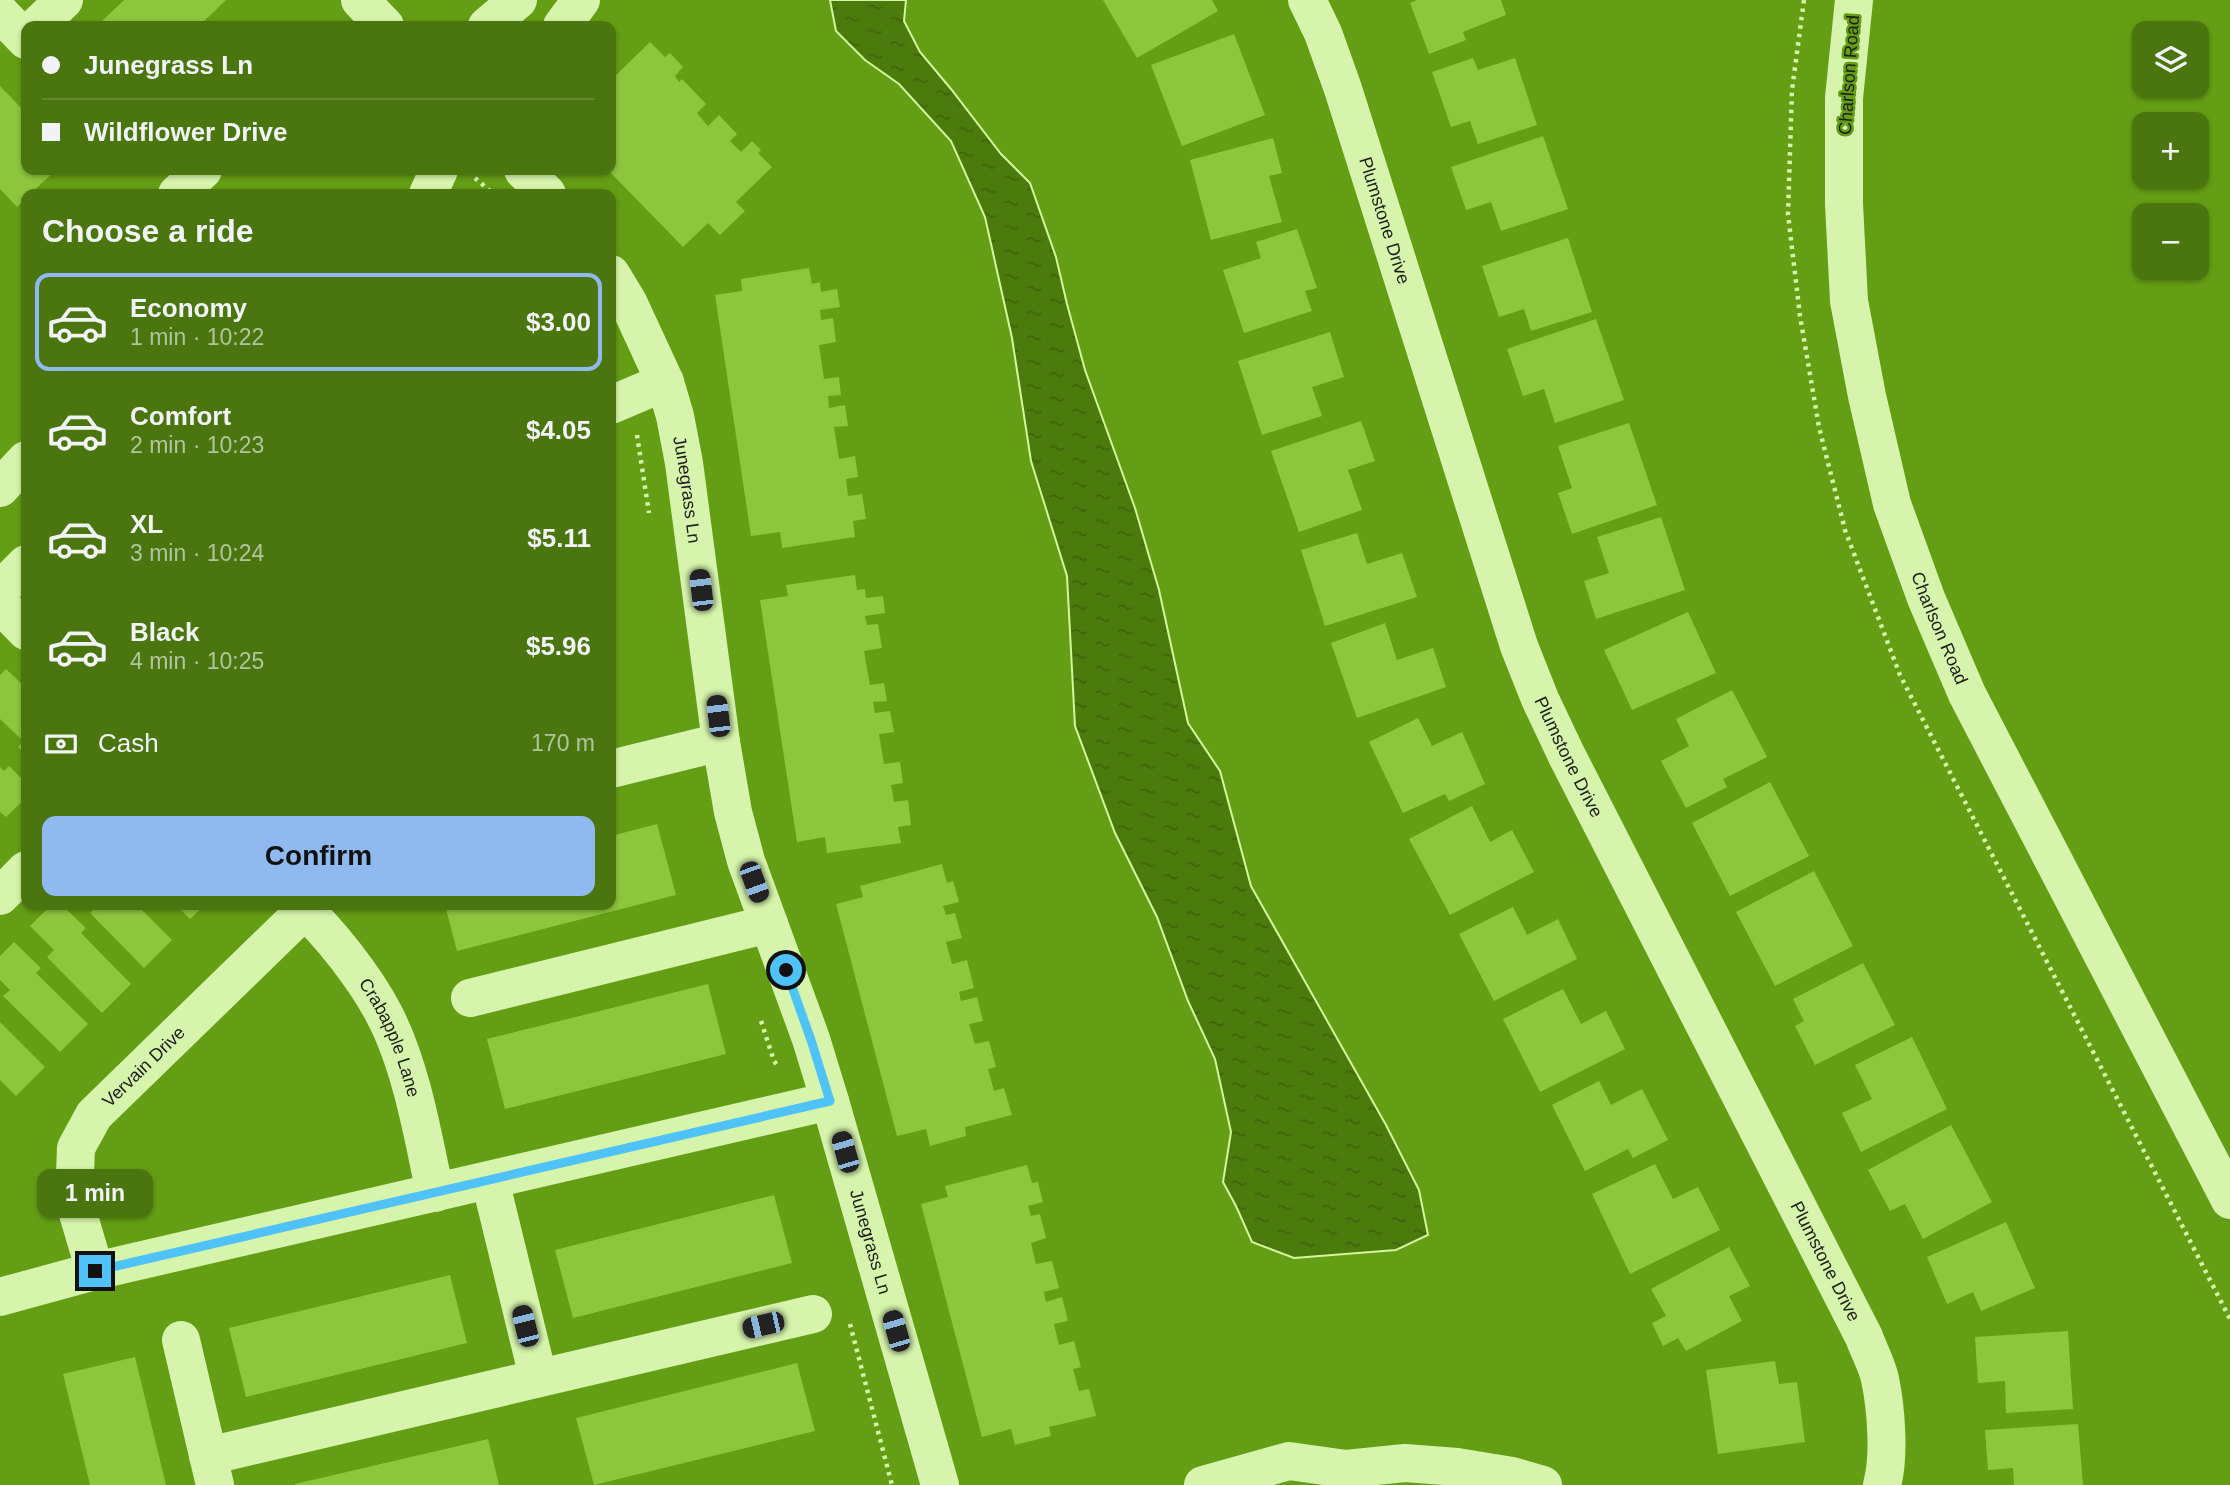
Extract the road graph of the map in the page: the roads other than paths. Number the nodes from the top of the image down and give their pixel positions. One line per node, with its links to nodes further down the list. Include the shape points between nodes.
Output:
1 (65, 0): 7 (street)
2 (360, 0): 8 (street)
3 (518, 0): 9 (street)
4 (581, 0): 10 (street)
5 (1307, 0): 46 (street, Plumstone Drive, via 1343,89 1515,633 1540,699 1864,1337 1880,1378 1885,1429)
6 (1854, 0): 35 (street, Charlson Road, via 1844,98 1843,204 1849,301 1892,504 1968,694)
7 (37, 21)
8 (380, 21)
9 (493, 21)
10 (566, 21)
11 (198, 175): 13 (street)
12 (528, 175): 14 (street)
13 (182, 189)
14 (542, 189)
15 (616, 282): 16 (street, Junegrass Ln)
16 (665, 382): 17 (street); 24 (street, Junegrass Ln, via 684,463)
17 (616, 403)
18 (21, 465): 19 (street)
19 (0, 488)
20 (21, 569): 21 (street)
21 (0, 590)
22 (0, 604): 23 (street)
23 (21, 626)
24 (721, 742): 25 (street); 30 (street, Junegrass Ln, via 733,812)
25 (616, 768)
26 (21, 875): 27 (street)
27 (0, 896)
28 (300, 910): 36 (street, Vervain Drive, via 94,1115 76,1148 74,1200)
29 (307, 910): 34 (street, Crabapple Lane, via 384,1014 421,1126)
30 (769, 924): 31 (street); 32 (street, Junegrass Ln)
31 (470, 998)
32 (830, 1101): 33 (street); 43 (street, Junegrass Ln)
33 (490, 1180): 34 (street); 40 (street)
34 (435, 1193): 36 (street)
35 (2230, 1200)
36 (95, 1271): 37 (street)
37 (0, 1297)
38 (813, 1314): 40 (street)
39 (181, 1340): 41 (street)
40 (538, 1377): 41 (street)
41 (211, 1470)
42 (1334, 1477): 44 (street, via 1289,1461); 45 (street, via 1405,1463 1458,1467)
43 (940, 1485)
44 (1203, 1485)
45 (1543, 1485)
46 (1882, 1485)

